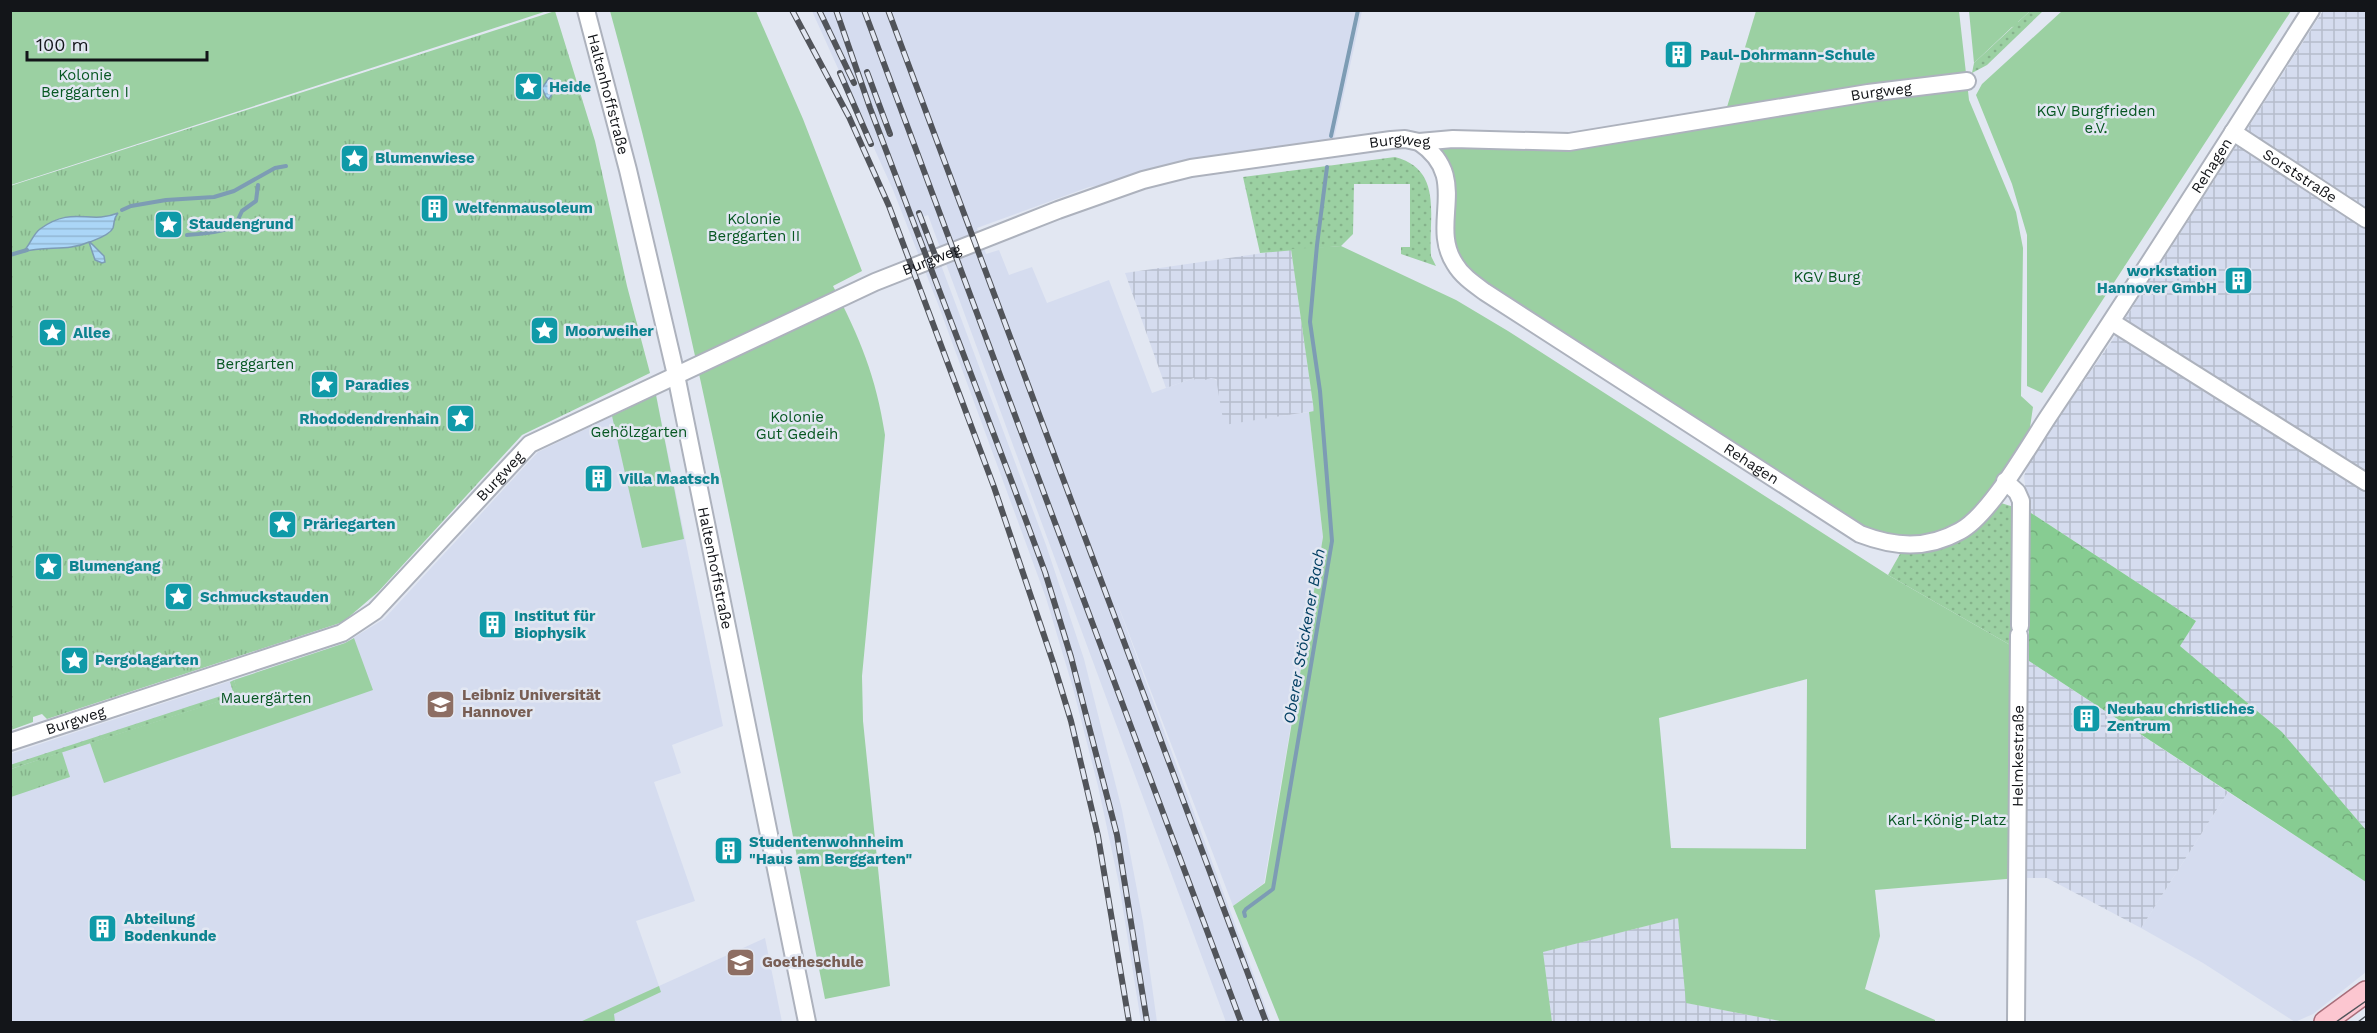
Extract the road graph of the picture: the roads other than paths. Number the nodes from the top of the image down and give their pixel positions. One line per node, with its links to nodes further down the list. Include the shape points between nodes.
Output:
1 (586, 10): 8 (street, Haltenhoffstraße)
2 (2311, 10): 4 (street, Rehagen)
3 (1967, 81): 5 (street, Burgweg, via 1868,93 1569,142)
4 (2233, 132): 6 (street, Sorststraße); 7 (street, Rehagen)
5 (1419, 142): 8 (street, Burgweg, via 1398,139 1323,148 1191,168 1143,180 875,282); 9 (street, Rehagen, via 1438,158 1446,178 1446,237 1462,275 1860,534 1904,545 1945,538 1974,520)
6 (2367, 219)
7 (2112, 322): 9 (street, Rehagen); 10 (street)
8 (676, 375): 11 (street, Burgweg, via 530,444 375,611 342,633); 13 (street, Haltenhoffstraße)
9 (2005, 481): 14 (street, Helmkestraße, via 2021,501)
10 (2366, 481)
11 (10, 742)
12 (2367, 992): 15 (main road)
13 (807, 1023)
14 (2016, 1023)
15 (2325, 1023)

